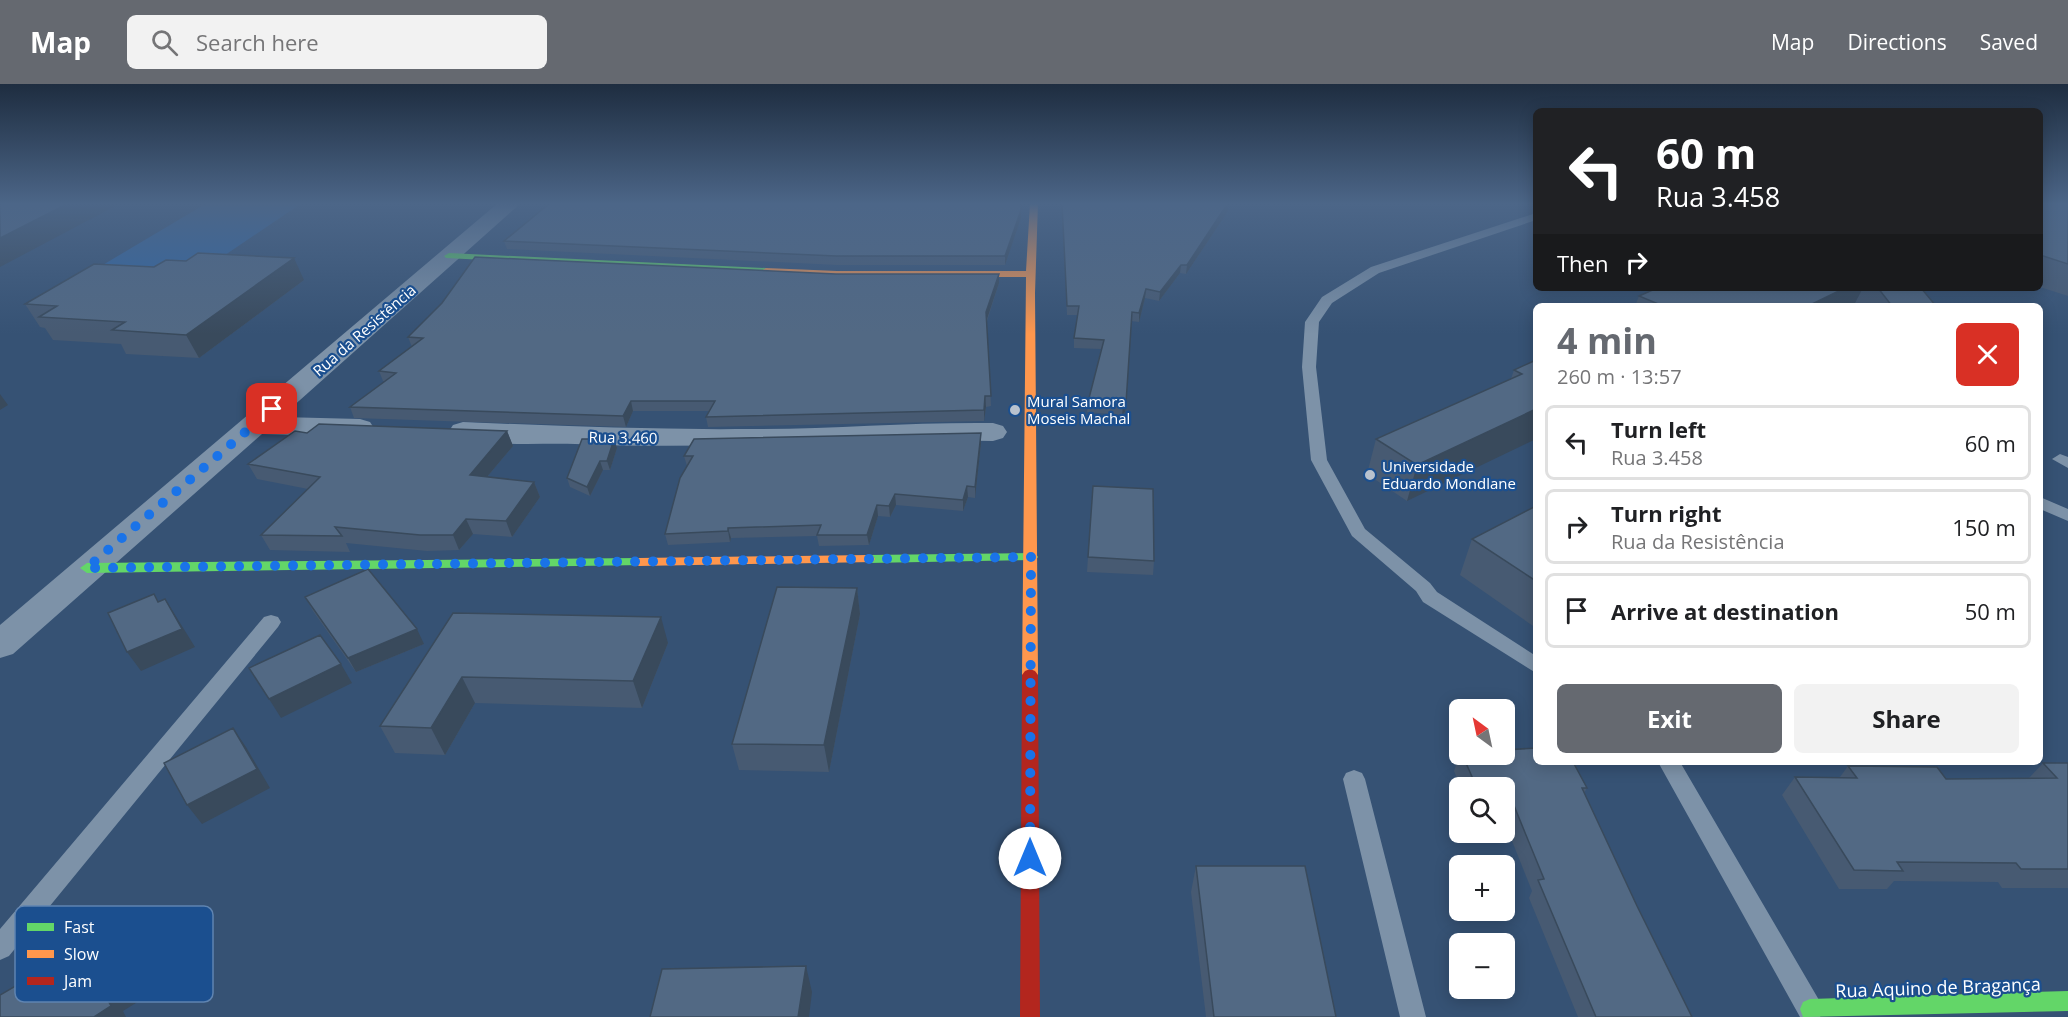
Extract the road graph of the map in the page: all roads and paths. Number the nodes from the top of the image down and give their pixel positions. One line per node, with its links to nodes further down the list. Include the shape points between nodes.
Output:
1 (460, 247): 4 (street, Rua da Resistência)
2 (1032, 247): 5 (street)
3 (1446, 247): 16 (lane, via 1376,270 1349,284 1327,300 1312,322 1309,368 1319,460 1358,532 1430,597)
4 (449, 256): 5 (street, via 837,274); 6 (street, Rua da Resistência)
5 (1031, 274): 12 (street)
6 (254, 424): 7 (street); 13 (street, Rua da Resistência)
7 (381, 428)
8 (439, 430): 9 (street, Rua 3.460, via 742,438)
9 (993, 432)
10 (2043, 504): 11 (lane)
11 (2068, 516)
12 (1031, 557): 13 (street); 24 (street)
13 (87, 568): 15 (street, Rua da Resistência)
14 (271, 622): 19 (lane)
15 (0, 645)
16 (1533, 664)
17 (1671, 765): 23 (lane)
18 (1354, 779): 25 (lane)
19 (35, 906)
20 (15, 930): 21 (lane)
21 (0, 948)
22 (2068, 1001): 23 (street, Rua Aquino de Bragança)
23 (1812, 1013)
24 (1030, 1017)
25 (1413, 1017)

